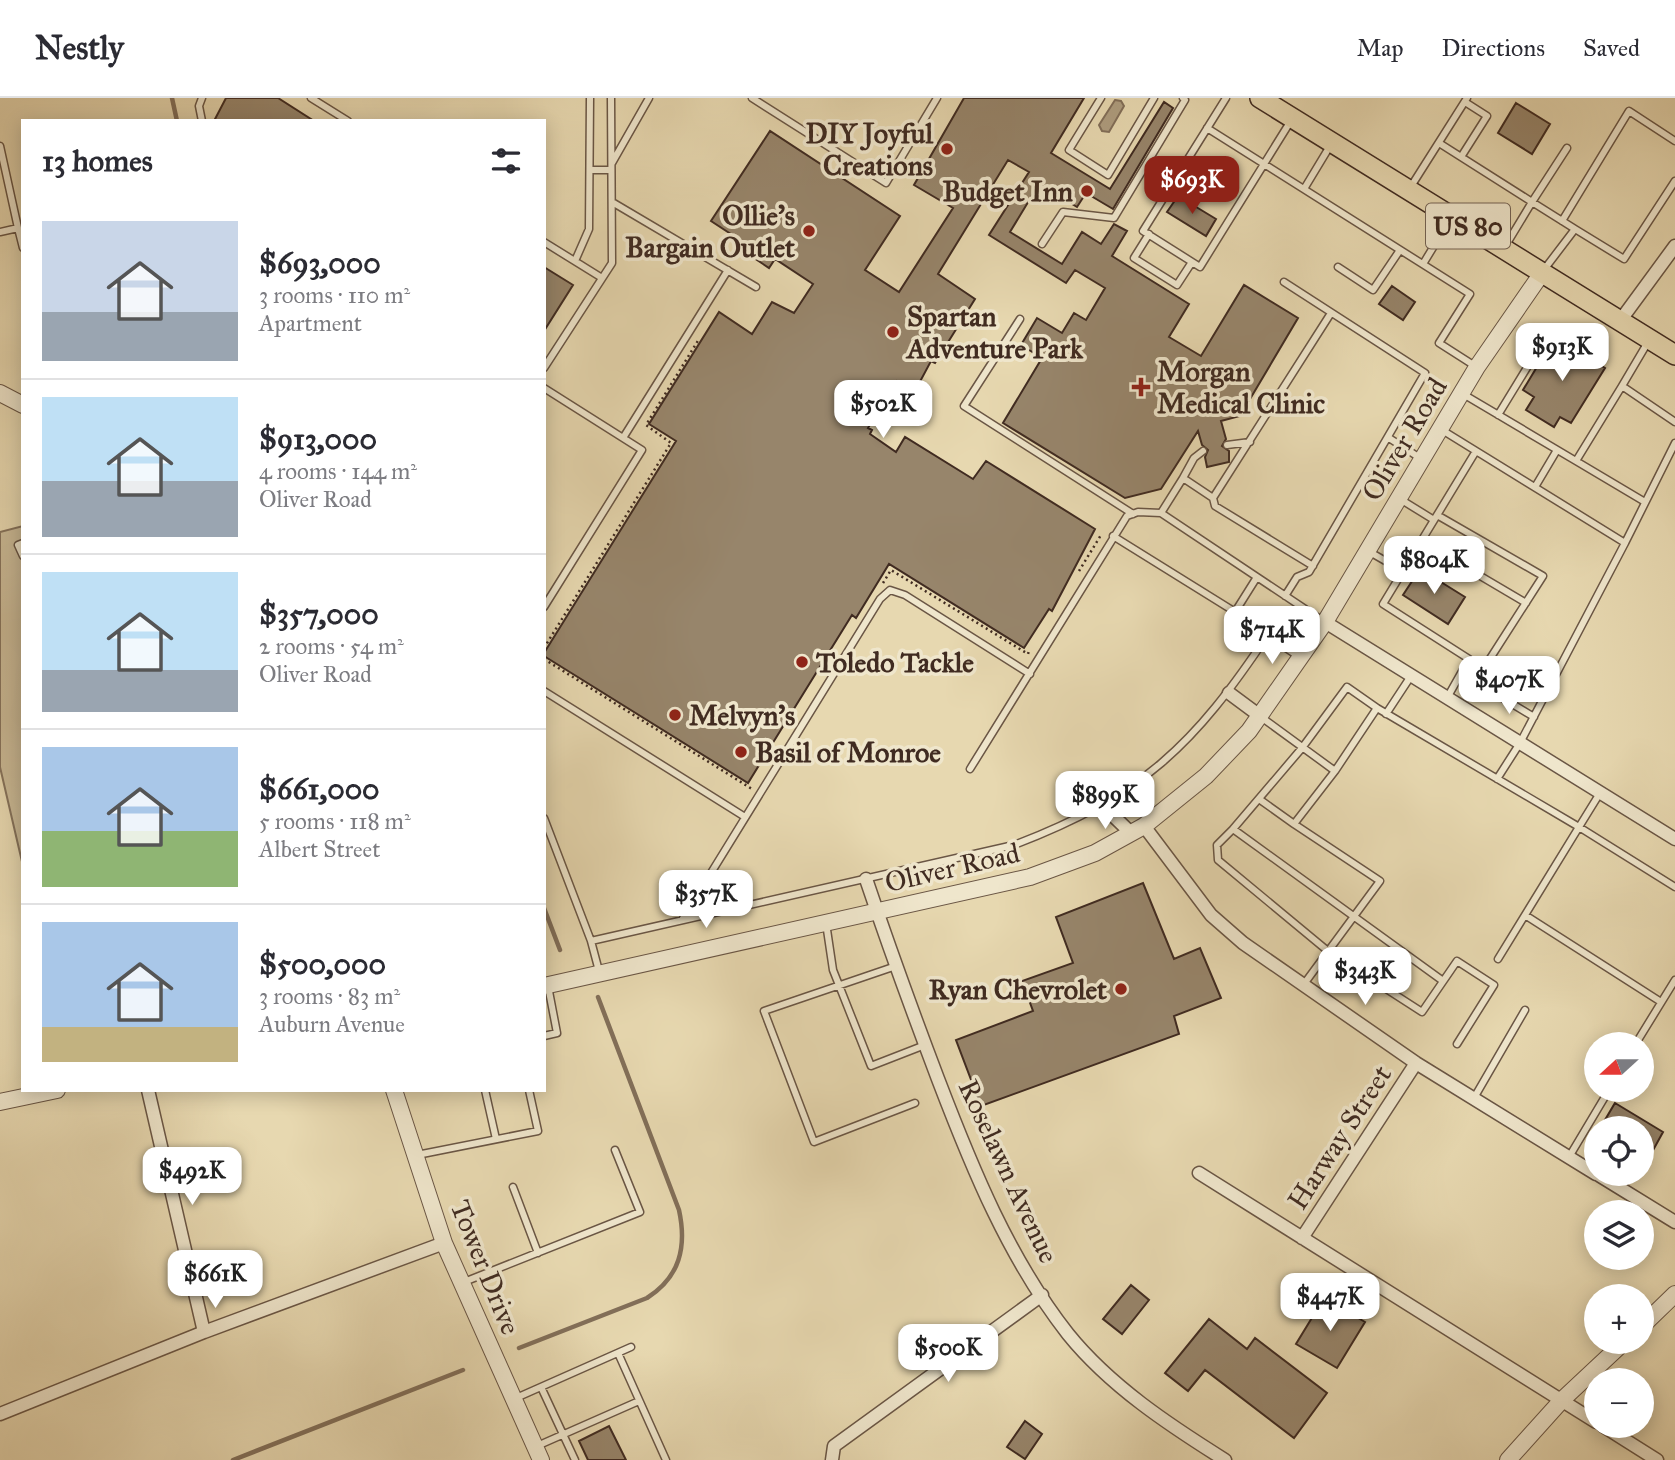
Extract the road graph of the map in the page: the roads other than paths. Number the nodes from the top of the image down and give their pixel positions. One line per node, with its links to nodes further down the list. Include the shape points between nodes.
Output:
1 (202, 98): 15 (lane)
2 (311, 98): 16 (lane)
3 (590, 98): 26 (lane)
4 (611, 98): 25 (lane)
5 (649, 98): 25 (lane)
6 (752, 98): 7 (lane, via 886,183)
7 (937, 98)
8 (1101, 98): 9 (lane, via 1069,150 1108,175)
9 (1154, 98)
10 (1183, 98): 40 (lane, via 1114,218 1063,212)
11 (1226, 98): 17 (lane)
12 (1265, 99): 14 (main road, US 80)
13 (1466, 100): 20 (lane); 23 (lane, via 1487,116)
14 (1293, 118): 19 (main road, US 80); 24 (lane)
15 (202, 119)
16 (345, 119)
17 (1207, 128): 24 (lane); 37 (lane, via 1143,231)
18 (1675, 141): 33 (lane, via 1629,111)
19 (1332, 142): 28 (lane); 29 (main road, US 80)
20 (1439, 143): 23 (lane); 29 (lane)
21 (0, 146): 34 (lane)
22 (1567, 148): 31 (lane)
23 (1461, 157): 31 (lane)
24 (1264, 164): 28 (lane); 45 (lane, via 1200,267)
25 (611, 167): 26 (lane); 30 (lane)
26 (591, 170): 44 (lane, via 589,229)
27 (1675, 181): 35 (lane, via 1623,259)
28 (1304, 189): 43 (lane)
29 (1409, 190): 32 (main road, US 80)
30 (612, 202): 48 (lane); 50 (lane, via 612,263)
31 (1532, 202): 33 (lane); 42 (lane)
32 (1451, 216): 42 (main road, US 80); 46 (lane)
33 (1562, 221): 35 (lane)
34 (18, 228): 36 (lane); 38 (lane)
35 (1575, 229): 49 (lane)
36 (0, 232)
37 (1149, 234): 45 (lane); 45 (lane, via 1134,258 1177,285)
38 (21, 240)
39 (546, 243): 44 (lane)
40 (1042, 244)
41 (1675, 246): 55 (street)
42 (1504, 248): 49 (main road, US 80)
43 (1400, 250): 46 (lane); 47 (lane, via 1373,290)
44 (575, 261): 50 (lane)
45 (1192, 262)
46 (1423, 264): 60 (lane, via 1470,294 1439,343)
47 (1338, 267)
48 (728, 270): 52 (lane); 69 (lane)
49 (1542, 273): 55 (main road, US 80); 60 (street, Oliver Road)
50 (602, 278): 59 (lane)
51 (1284, 282): 53 (lane)
52 (756, 287)
53 (1331, 313): 70 (lane, via 1425,373); 71 (lane)
54 (1020, 318): 85 (lane, via 964,407)
55 (1620, 321): 56 (main road, US 80)
56 (1649, 340): 58 (main road, US 80); 61 (lane)
57 (1539, 348): 66 (lane)
58 (1675, 355)
59 (546, 365)
60 (1477, 367): 64 (street, Oliver Road)
61 (1622, 386): 67 (lane); 78 (lane)
62 (546, 389): 69 (lane)
63 (0, 393): 65 (street)
64 (1461, 393): 66 (lane); 68 (street, Oliver Road)
65 (21, 404)
66 (1498, 415): 74 (lane)
67 (1675, 422)
68 (1440, 429): 75 (lane); 77 (street, Oliver Road)
69 (623, 438): 96 (lane, via 642,450)
70 (1389, 438): 77 (lane); 91 (lane)
71 (1250, 442): 73 (lane); 81 (lane)
72 (1675, 443): 83 (lane)
73 (1227, 445)
74 (1558, 450): 78 (lane); 80 (lane)
75 (1476, 451): 80 (lane); 86 (lane)
76 (1203, 452): 79 (lane)
77 (1422, 460): 82 (street, Oliver Road)
78 (1576, 461): 83 (lane)
79 (1183, 478): 81 (lane); 84 (lane)
80 (1535, 487): 89 (lane)
81 (1213, 498): 91 (lane, via 1215,506)
82 (1399, 498): 86 (lane); 90 (street, Oliver Road)
83 (1646, 502): 89 (lane)
84 (1161, 513): 85 (lane); 93 (lane)
85 (1133, 514): 87 (lane)
86 (1436, 517): 88 (lane); 95 (lane, via 1543,576)
87 (1113, 536): 97 (lane); 103 (lane)
88 (1421, 541): 92 (lane); 95 (lane)
89 (1625, 543): 111 (lane)
90 (1368, 550): 92 (lane); 98 (street, Oliver Road)
91 (1312, 566): 94 (lane, via 1297,577)
92 (1403, 571): 101 (lane, via 1383,604)
93 (1257, 577): 94 (lane); 97 (lane)
94 (1285, 596): 98 (lane)
95 (1526, 603): 101 (lane, via 1484,668)
96 (546, 604)
97 (1235, 612): 99 (lane)
98 (1325, 622): 100 (street, Oliver Road); 104 (street)
99 (1269, 633): 100 (street); 106 (lane)
100 (1302, 655): 110 (street, Oliver Road)
101 (1469, 659): 102 (lane)
102 (1461, 673): 107 (lane); 111 (lane)
103 (1030, 674): 114 (lane); 120 (lane, via 891,590 880,599)
104 (1411, 676): 107 (street); 109 (lane)
105 (546, 692): 120 (lane)
106 (1228, 693): 110 (street); 119 (lane, via 1170,758)
107 (1447, 698): 112 (street)
108 (1377, 708): 109 (lane); 113 (lane, via 1347,687); 115 (lane)
109 (1386, 714): 116 (lane)
110 (1259, 716): 113 (lane); 125 (street, Oliver Road, via 1206,776)
111 (1534, 717): 112 (lane)
112 (1520, 743): 116 (lane); 117 (street)
113 (1302, 748): 115 (lane); 118 (lane)
114 (970, 769)
115 (1335, 771): 122 (lane)
116 (1497, 779): 123 (lane)
117 (1601, 793): 123 (lane); 126 (street)
118 (1259, 799): 122 (lane); 124 (lane)
119 (1102, 804): 125 (street); 127 (lane, via 1014,845)
120 (745, 817): 132 (lane)
121 (546, 823): 134 (lane)
122 (1294, 824): 131 (lane, via 1380,881)
123 (1579, 827): 128 (lane); 130 (lane)
124 (1233, 829): 131 (lane); 135 (lane, via 1217,845 1218,860)
125 (1138, 830): 129 (street, Oliver Road, via 1095,853 1030,877); 141 (street, via 1211,915)
126 (1675, 839)
127 (866, 879): 129 (street, Roselawn Avenue); 132 (lane)
128 (1675, 887)
129 (877, 912): 133 (street, Oliver Road); 137 (street, Roselawn Avenue)
130 (1525, 915): 136 (lane); 144 (lane)
131 (1354, 919): 135 (lane); 140 (lane)
132 (682, 921): 134 (lane)
133 (826, 923): 138 (street, Oliver Road); 143 (lane, via 832,971)
134 (591, 941): 138 (lane)
135 (1329, 952): 140 (lane, via 1422,1012); 141 (lane)
136 (1498, 959)
137 (896, 966): 143 (lane); 149 (street, Roselawn Avenue)
138 (600, 973): 142 (street, Oliver Road)
139 (1675, 980): 144 (lane)
140 (1443, 981): 148 (lane, via 1457,961 1494,985)
141 (1303, 985): 150 (street)
142 (546, 986): 147 (lane, via 557,1033)
143 (839, 986): 149 (lane, via 871,1066); 159 (lane, via 764,1011 814,1142)
144 (1661, 1002): 146 (lane)
145 (1525, 1010): 156 (lane)
146 (1644, 1032)
147 (546, 1036)
148 (1457, 1044)
149 (925, 1045): 174 (street, Roselawn Avenue, via 965,1150 1007,1240)
150 (1416, 1063): 156 (street); 169 (street, Harway Street)
151 (48, 1092): 157 (street)
152 (148, 1092): 176 (street)
153 (395, 1092): 162 (street, Tower Drive)
154 (485, 1092): 160 (lane)
155 (529, 1092): 160 (lane, via 538,1131)
156 (1474, 1098): 163 (street)
157 (0, 1102)
158 (1602, 1102): 163 (lane)
159 (915, 1103)
160 (496, 1139): 162 (lane)
161 (615, 1150): 171 (lane, via 640,1212)
162 (415, 1155): 170 (street, Tower Drive)
163 (1569, 1157): 164 (street)
164 (1584, 1166)
165 (1199, 1173): 169 (street)
166 (1615, 1186): 168 (street)
167 (513, 1187): 171 (lane)
168 (1675, 1223)
169 (1302, 1238): 183 (street)
170 (444, 1242): 172 (street, Tower Drive); 176 (street)
171 (538, 1253): 172 (lane)
172 (462, 1283): 181 (street, Tower Drive)
173 (1675, 1294): 175 (street)
174 (1042, 1295): 191 (street, via 834,1446); 192 (street, Roselawn Avenue, via 1069,1335 1107,1373 1167,1424)
175 (1654, 1314)
176 (204, 1332): 184 (street)
177 (631, 1347): 178 (lane)
178 (618, 1353): 180 (lane); 182 (lane)
179 (1611, 1354): 183 (street)
180 (541, 1387): 181 (lane); 186 (lane)
181 (514, 1399): 188 (street, Tower Drive)
182 (639, 1401): 186 (lane); 190 (lane)
183 (1562, 1401): 185 (street); 193 (street)
184 (0, 1414)
185 (1584, 1415)
186 (563, 1435): 188 (lane); 189 (lane)
187 (1622, 1438): 194 (street)
188 (538, 1454)
189 (575, 1460)
190 (666, 1460)
191 (832, 1460)
192 (1225, 1460)
193 (1508, 1460)
194 (1657, 1460)

